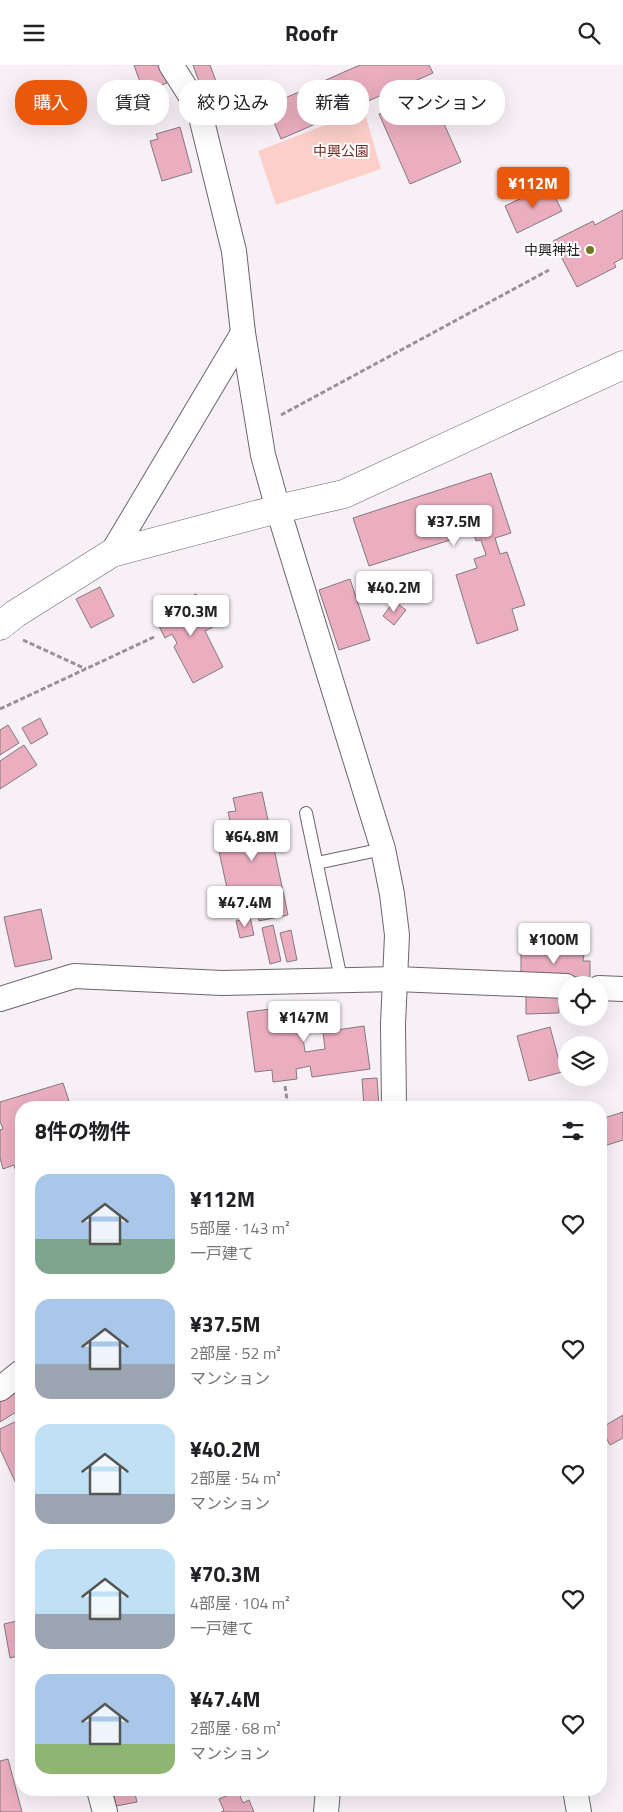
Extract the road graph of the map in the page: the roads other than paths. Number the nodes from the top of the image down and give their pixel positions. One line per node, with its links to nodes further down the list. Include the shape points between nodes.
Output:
1 (171, 65): 2 (street, via 199,109 234,251)
2 (243, 333): 4 (street, via 263,455); 5 (street)
3 (623, 365): 4 (street, via 344,495)
4 (278, 509): 5 (street); 8 (street)
5 (112, 553): 6 (street, via 14,614)
6 (9, 632)
7 (306, 813): 9 (lane)
8 (383, 849): 9 (lane); 11 (street, via 397,935)
9 (317, 863): 10 (lane)
10 (341, 979): 11 (street); 15 (street, via 222,983 74,976)
11 (396, 979): 12 (street); 16 (street)
12 (558, 986)
13 (608, 988): 14 (street)
14 (623, 989)
15 (0, 999)
16 (394, 1101)
17 (15, 1378): 18 (street)
18 (0, 1389)
19 (101, 1796): 22 (street)
20 (327, 1796): 23 (street)
21 (577, 1796): 24 (street)
22 (105, 1812)
23 (326, 1812)
24 (579, 1812)

